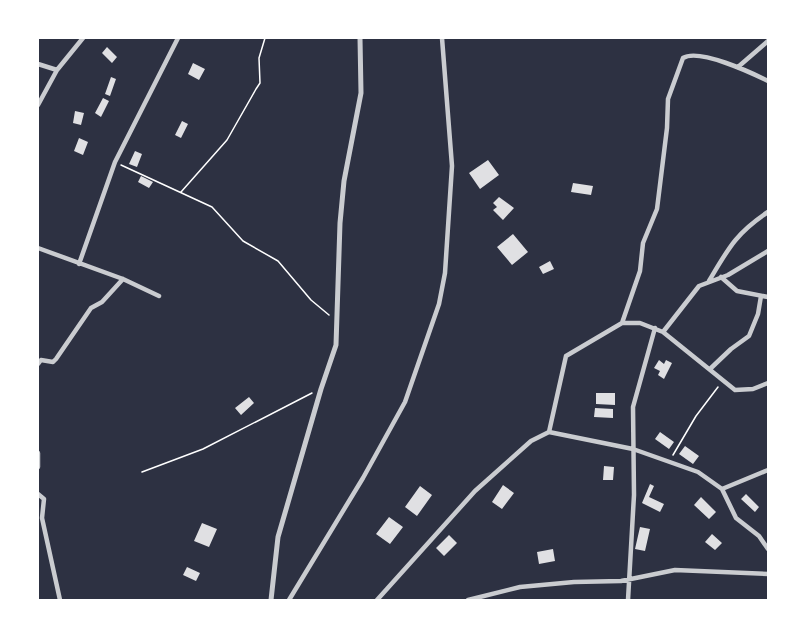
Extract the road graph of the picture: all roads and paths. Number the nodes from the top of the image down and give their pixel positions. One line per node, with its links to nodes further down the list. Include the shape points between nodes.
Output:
1 (83, 38): 9 (street)
2 (178, 38): 12 (street)
3 (266, 38): 13 (path, via 259,58 260,83 227,140)
4 (360, 38): 24 (street, via 361,93 342,202)
5 (442, 38): 47 (street, via 452,166 446,273 439,304 405,402)
6 (768, 41): 8 (street)
7 (38, 64): 9 (street)
8 (738, 67): 10 (street); 25 (street, via 700,56 683,58 668,99 657,209 643,243 640,271)
9 (57, 70): 11 (street)
10 (768, 81)
11 (38, 105)
12 (115, 162): 13 (path); 17 (street)
13 (181, 192): 24 (path, via 212,207 248,246 278,261 311,300)
14 (768, 212): 20 (street, via 734,239)
15 (38, 248): 17 (street)
16 (768, 252): 18 (street)
17 (79, 264): 19 (street)
18 (721, 277): 20 (street); 22 (street, via 737,291)
19 (123, 279): 21 (street); 28 (street, via 87,314 53,362)
20 (709, 281): 27 (street, via 692,293)
21 (159, 296)
22 (761, 296): 23 (street); 29 (street, via 749,336)
23 (768, 297)
24 (338, 322): 32 (street, via 336,345)
25 (622, 323): 26 (street); 33 (street, via 566,356)
26 (655, 328): 27 (street); 34 (street, via 633,407)
27 (663, 332): 29 (street)
28 (39, 361)
29 (710, 369): 30 (street)
30 (724, 381): 31 (street, via 743,391); 36 (path, via 696,416)
31 (768, 383)
32 (321, 389): 39 (path, via 203,448); 46 (street, via 278,537)
33 (549, 432): 34 (street); 48 (street, via 531,441 481,486)
34 (633, 449): 36 (street); 44 (street)
35 (38, 453): 37 (street)
36 (669, 461): 40 (street, via 698,472)
37 (38, 468)
38 (768, 470): 40 (street)
39 (142, 472)
40 (722, 489): 42 (street, via 736,518 759,536)
41 (38, 494): 45 (street, via 44,499 42,518)
42 (768, 549)
43 (768, 574): 44 (street, via 691,569)
44 (628, 580): 49 (street, via 520,587); 50 (street)
45 (60, 600)
46 (272, 600)
47 (289, 600)
48 (376, 600)
49 (468, 600)
50 (628, 600)

